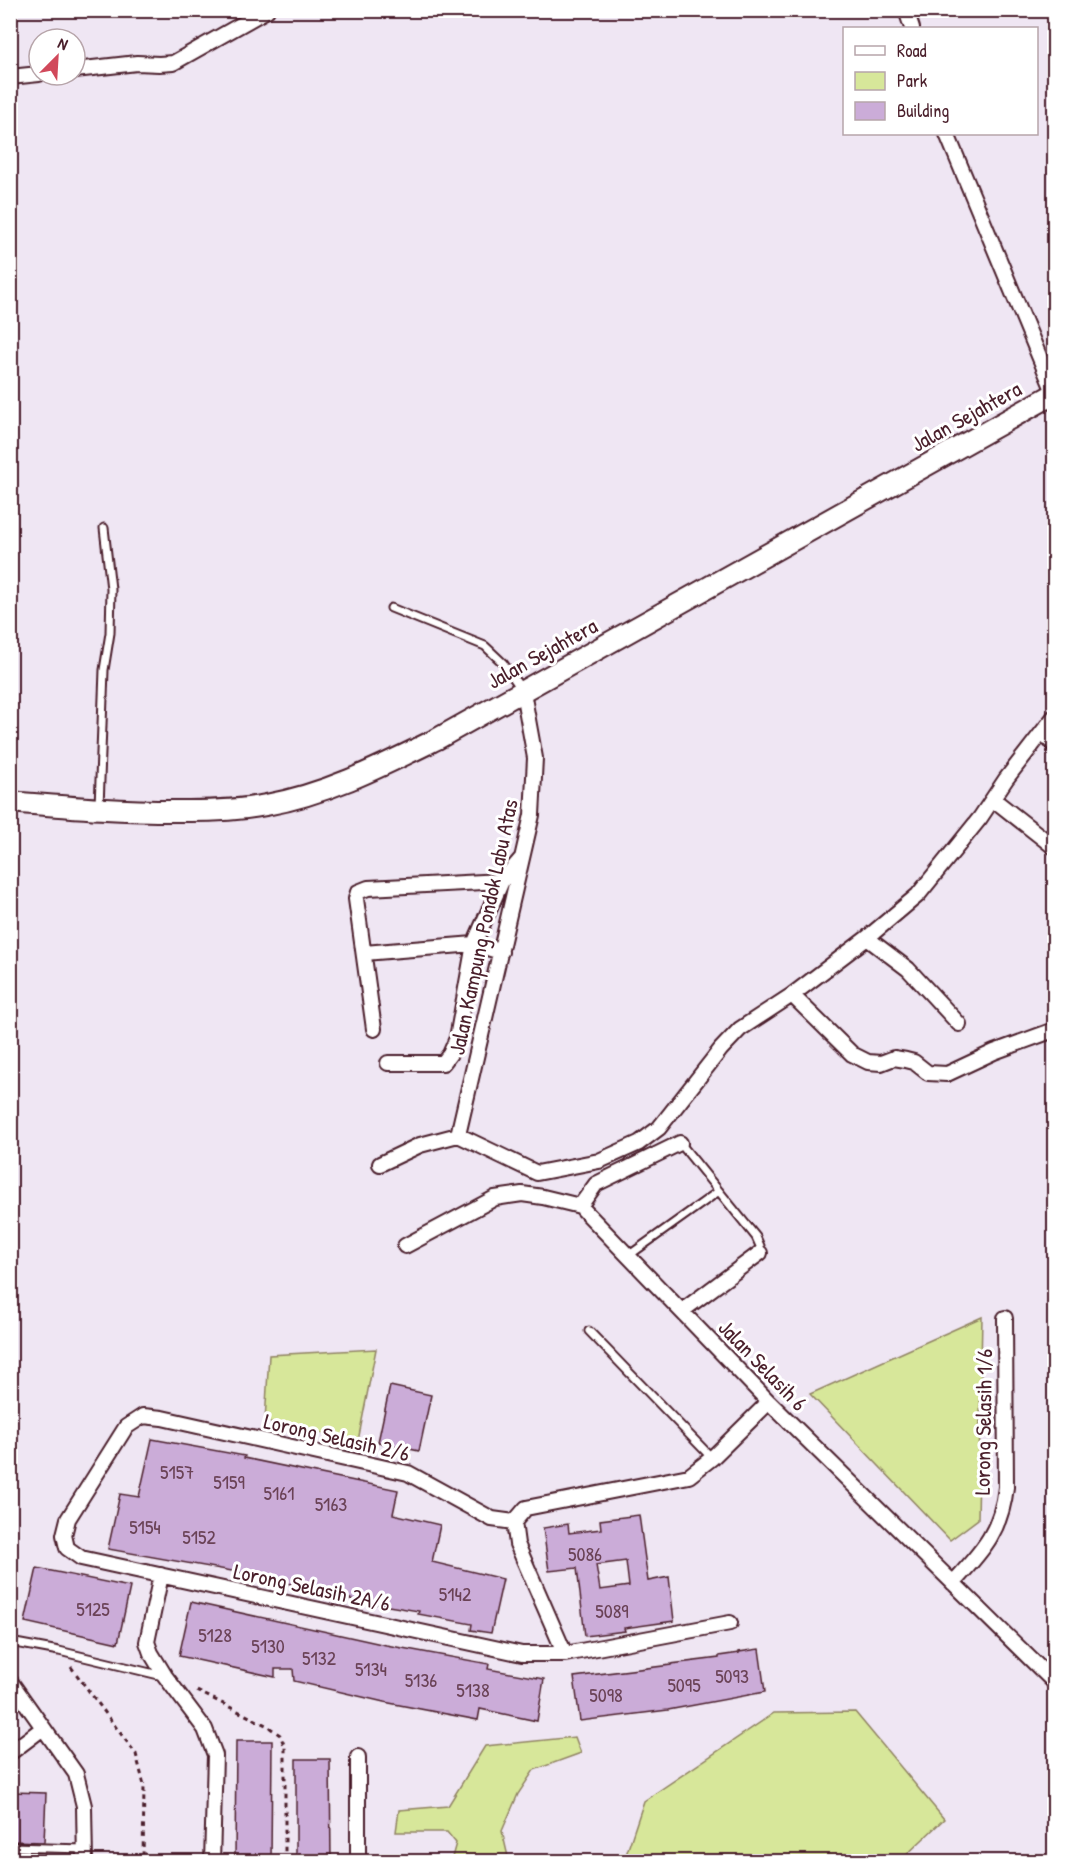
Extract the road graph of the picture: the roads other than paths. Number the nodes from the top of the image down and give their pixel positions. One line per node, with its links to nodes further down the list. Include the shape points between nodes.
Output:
1 (267, 10): 4 (street, via 172,63)
2 (906, 10): 3 (street)
3 (912, 27)
4 (87, 69)
5 (27, 75): 6 (street)
6 (10, 77)
7 (947, 135): 8 (street)
8 (1054, 393): 11 (main road, Jalan Sejahtera)
9 (104, 528): 17 (lane, via 111,589)
10 (391, 608): 11 (lane, via 485,646 503,663)
11 (523, 692): 17 (main road, Jalan Sejahtera, via 437,740 352,780 297,798 229,810); 19 (street, Jalan Kampung Pondok Labu Atas, via 535,758 532,815)
12 (1054, 717): 13 (street)
13 (1043, 732): 14 (street); 15 (street)
14 (1054, 745)
15 (993, 799): 18 (street); 21 (street, via 918,895)
16 (10, 802): 17 (main road, Jalan Sejahtera)
17 (99, 810)
18 (1054, 847)
19 (524, 855): 20 (street); 23 (street, Jalan Kampung Pondok Labu Atas)
20 (502, 881): 22 (street); 24 (street, via 368,888 357,892)
21 (867, 938): 25 (street); 26 (street, via 908,969)
22 (474, 944): 23 (street); 24 (street); 29 (street, via 457,1038 450,1054 443,1063)
23 (501, 952): 30 (street, Jalan Kampung Pondok Labu Atas)
24 (364, 953): 27 (street)
25 (792, 995): 28 (street, via 852,1054 875,1063 906,1059 928,1073 946,1074); 33 (street, via 740,1029 659,1128 639,1143 598,1161)
26 (959, 1024)
27 (374, 1029)
28 (1054, 1030)
29 (388, 1064)
30 (458, 1135): 32 (street, via 420,1144); 33 (street)
31 (680, 1143): 34 (lane); 36 (street, via 596,1184)
32 (380, 1164)
33 (537, 1173): 35 (street, via 543,1184)
34 (718, 1191): 38 (lane, via 756,1238); 39 (lane)
35 (543, 1197): 36 (street); 37 (street, via 522,1194 495,1198)
36 (580, 1206): 39 (street, Jalan Selasih 6)
37 (405, 1246)
38 (760, 1253): 40 (street)
39 (627, 1256): 40 (street, Jalan Selasih 6)
40 (682, 1311): 43 (street, Jalan Selasih 6)
41 (1005, 1318): 48 (street, Lorong Selasih 1/6, via 1004,1504 984,1548)
42 (589, 1331): 44 (lane)
43 (769, 1402): 44 (street); 48 (street, Jalan Selasih 6)
44 (712, 1458): 45 (street, via 688,1476 526,1508)
45 (514, 1522): 46 (street, Lorong Selasih 2/6, via 492,1519 408,1473 142,1416 126,1427 68,1520); 51 (street, via 518,1544)
46 (64, 1535): 47 (street, Lorong Selasih 2A/6, via 67,1548 81,1558)
47 (160, 1575): 51 (street, Lorong Selasih 2A/6, via 522,1654); 52 (street, via 147,1642)
48 (953, 1583): 54 (street, Jalan Selasih 6)
49 (730, 1623): 51 (street)
50 (10, 1641): 52 (lane)
51 (565, 1653)
52 (165, 1676): 60 (street, via 205,1730 215,1755)
53 (10, 1681): 55 (street)
54 (1054, 1682)
55 (43, 1728): 56 (street); 59 (street, via 76,1773 84,1806)
56 (10, 1753)
57 (358, 1757): 61 (street)
58 (10, 1847): 59 (lane)
59 (85, 1855)
60 (212, 1862)
61 (358, 1862)

